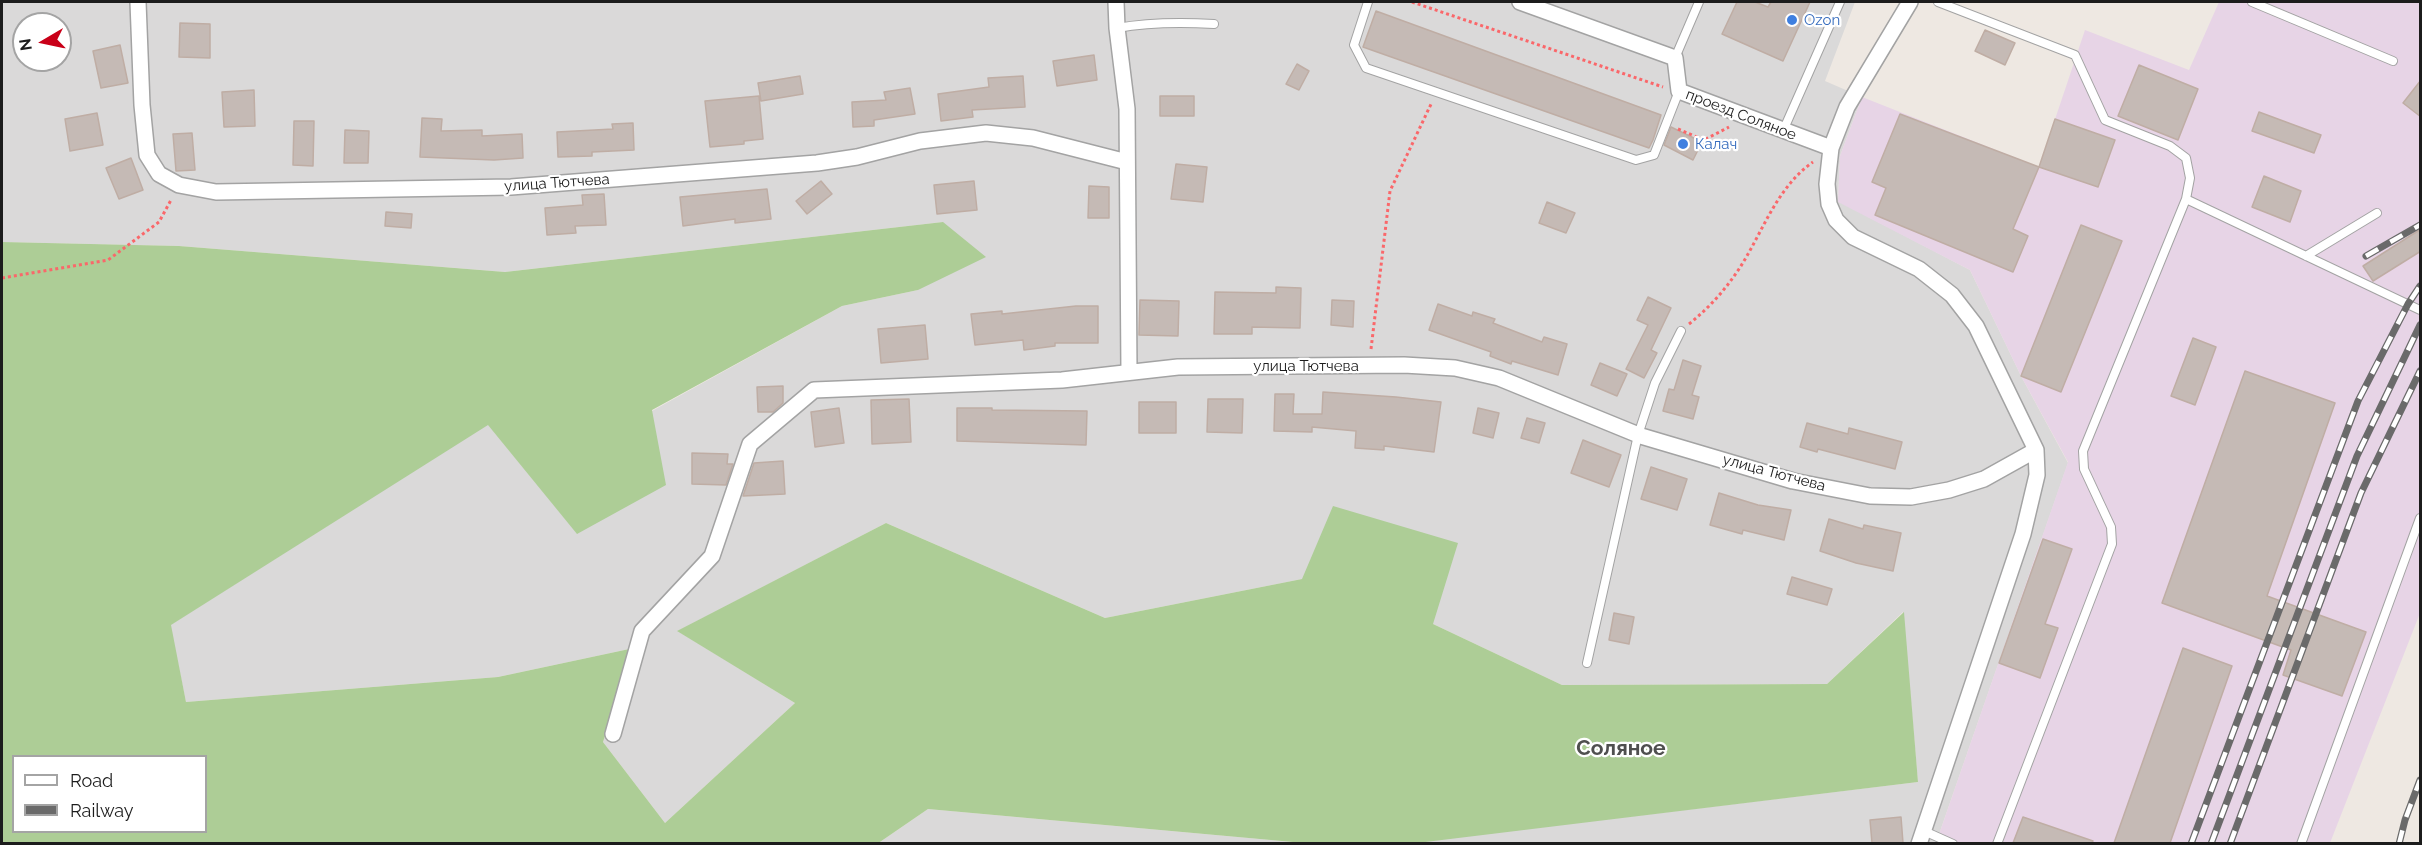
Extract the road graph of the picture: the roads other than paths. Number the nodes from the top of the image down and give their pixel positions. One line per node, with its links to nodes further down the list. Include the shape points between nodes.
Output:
1 (138, 2): 17 (street, улица Тютчева, via 147,155 159,174 179,185 216,192 511,187 817,163 920,141 986,133 1033,138)
2 (1116, 2): 11 (street)
3 (1368, 2): 14 (lane, via 1354,45 1366,68 1636,160 1654,155)
4 (1520, 2): 12 (street)
5 (1699, 2): 12 (lane)
6 (1840, 2): 15 (lane)
7 (1910, 2): 16 (street, via 1847,106)
8 (1938, 2): 18 (lane, via 2075,55 2105,120 2170,146 2186,158 2190,178)
9 (2252, 2): 13 (lane)
10 (1214, 24): 11 (lane, via 1145,23)
11 (1117, 28): 17 (street, via 1127,109)
12 (1675, 58): 14 (street, проезд Соляное)
13 (2392, 61)
14 (1679, 91): 15 (street, проезд Соляное)
15 (1783, 131): 16 (street, проезд Соляное)
16 (1831, 148): 25 (street, via 1827,184 1836,220 1853,237 1919,269 1952,295 1976,326)
17 (1127, 162): 23 (street)
18 (2186, 199): 20 (lane); 31 (lane, via 2083,451 2084,469 2112,527 2112,544)
19 (2377, 213): 20 (lane)
20 (2306, 256): 21 (lane)
21 (2421, 310)
22 (1681, 331): 24 (lane, via 1655,383)
23 (1129, 372): 24 (street, улица Тютчева, via 1178,367 1455,368 1499,378); 28 (street, улица Тютчева, via 1062,380 813,390 750,444 712,556 642,631)
24 (1638, 435): 25 (street, улица Тютчева, via 1793,481 1870,496 1911,497 1949,490 1984,479); 27 (lane)
25 (2036, 450): 29 (street, via 2037,475 2023,534)
26 (2421, 518): 32 (lane)
27 (1587, 663)
28 (613, 734)
29 (1922, 837): 30 (lane)
30 (1953, 843)
31 (1997, 843)
32 (2301, 843)

